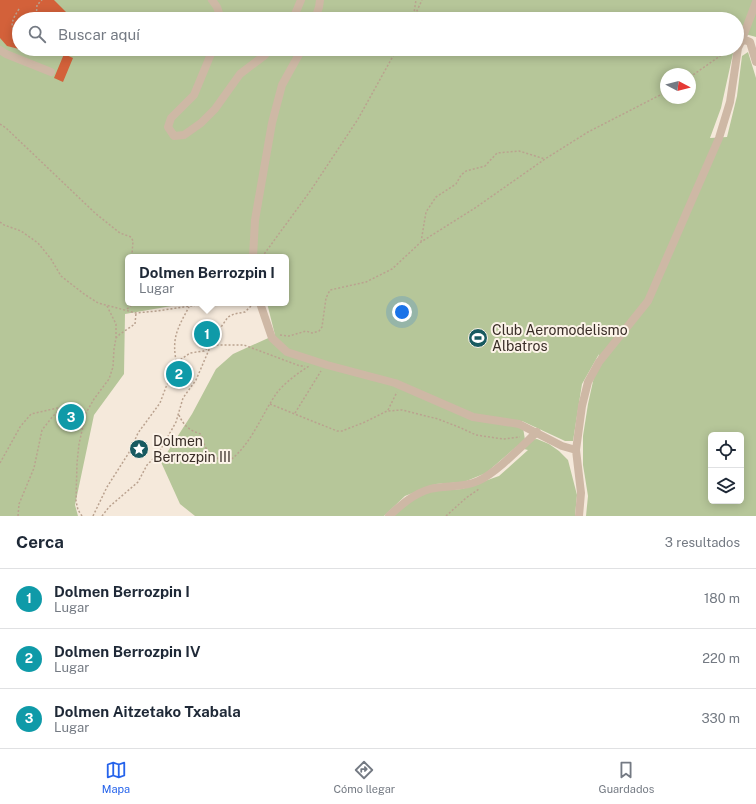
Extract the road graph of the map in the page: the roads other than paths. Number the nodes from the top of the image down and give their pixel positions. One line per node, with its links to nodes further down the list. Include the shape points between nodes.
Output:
1 (212, 0): 5 (street)
2 (301, 0): 6 (street)
3 (320, 0): 7 (street)
4 (756, 2): 8 (street)
5 (219, 12)
6 (296, 12)
7 (318, 12)
8 (744, 34)
9 (744, 40): 15 (street, via 750,42)
10 (0, 50): 16 (street)
11 (210, 56): 12 (street, via 194,94 171,118 168,127 174,136 184,135 201,123 215,109 240,74)
12 (264, 56)
13 (298, 56): 17 (street, via 282,85 272,123 255,220)
14 (737, 56): 20 (street, via 730,102 719,138 648,301 599,362 588,382)
15 (756, 62)
16 (51, 72)
17 (253, 254)
18 (261, 306): 19 (street, via 272,338 287,352 313,364 326,365 401,385 473,417 519,424)
19 (537, 432): 20 (street, via 562,446); 21 (street, via 493,472 478,482 430,489 409,499)
20 (576, 450): 22 (street, via 580,493)
21 (389, 516)
22 (579, 516)

